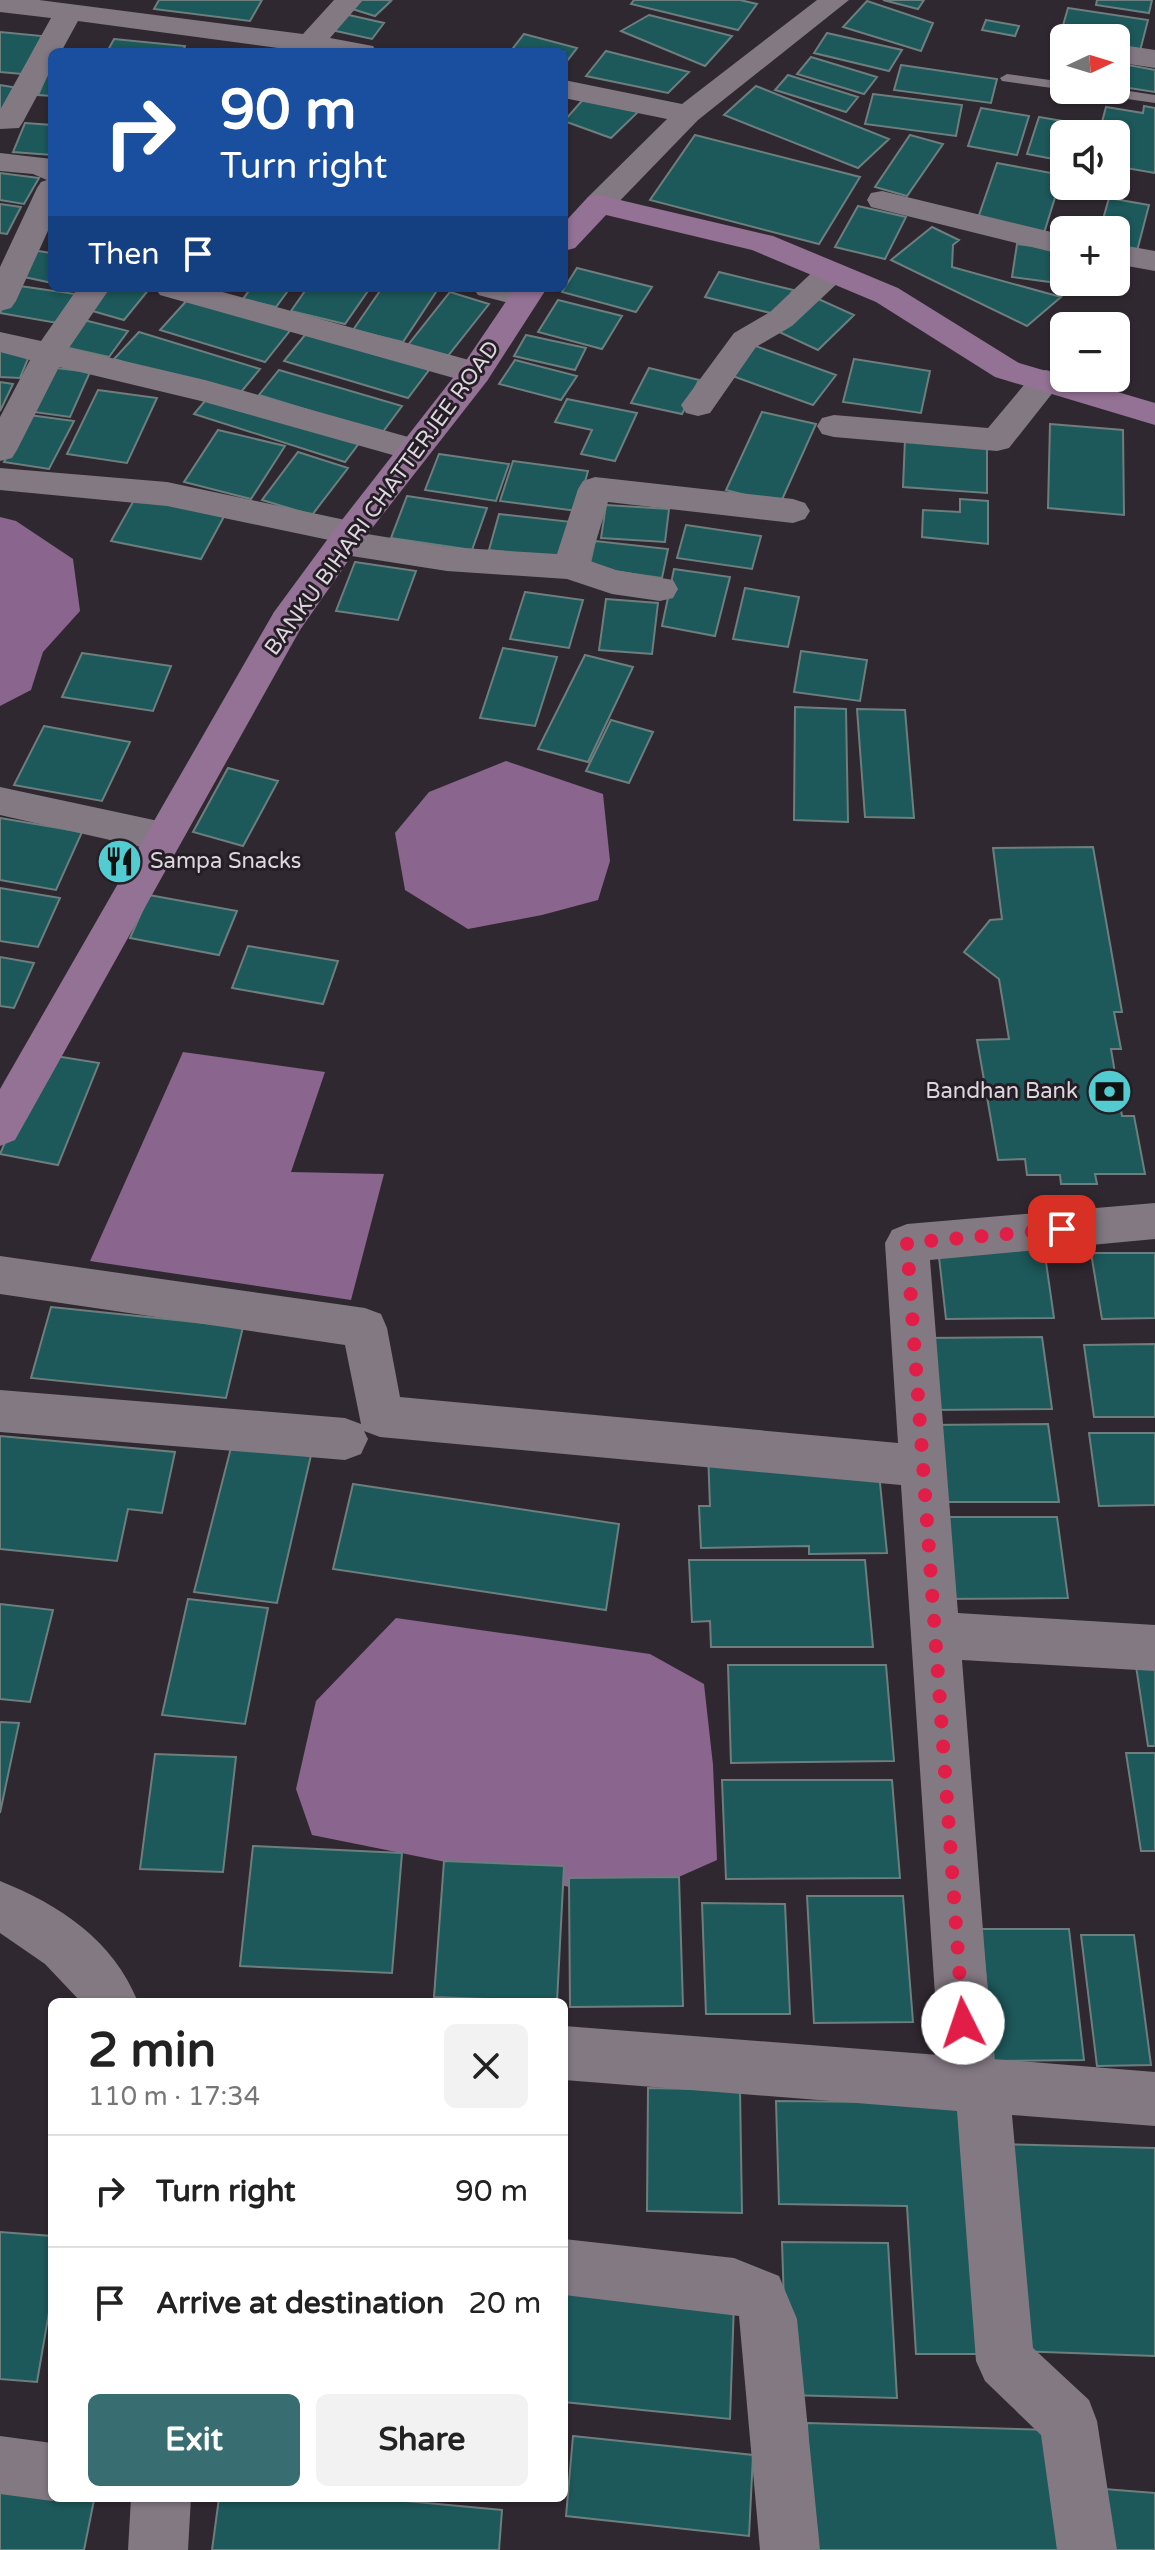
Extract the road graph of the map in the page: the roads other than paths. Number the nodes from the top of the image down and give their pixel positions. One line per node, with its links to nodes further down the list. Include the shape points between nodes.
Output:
1 (349, 0): 7 (street)
2 (835, 0): 18 (street)
3 (0, 4): 5 (street)
4 (148, 10): 5 (street); 6 (street)
5 (68, 13): 8 (street)
6 (209, 40): 7 (street)
7 (310, 43): 9 (street)
8 (49, 48)
9 (339, 48)
10 (48, 49): 19 (street)
11 (1130, 55): 12 (street)
12 (1155, 59)
13 (1007, 78): 14 (lane)
14 (1050, 84)
15 (568, 90): 18 (street)
16 (1130, 95): 17 (lane)
17 (1155, 99)
18 (688, 114): 24 (street)
19 (8, 122)
20 (0, 162): 21 (street)
21 (48, 170)
22 (48, 197): 33 (street)
23 (882, 200): 26 (street)
24 (599, 204): 25 (main road); 29 (main road, via 762,243)
25 (568, 237)
26 (1050, 242)
27 (1130, 257): 28 (street)
28 (1155, 261)
29 (831, 272): 37 (main road, via 887,295 1007,370); 38 (street, via 781,319 745,340)
30 (91, 292): 35 (street)
31 (185, 292): 36 (street)
32 (527, 293): 36 (main road, BANKU BIHARI CHATTERJEE ROAD)
33 (0, 301)
34 (0, 342): 35 (street)
35 (50, 352): 41 (street); 42 (street)
36 (475, 373): 42 (main road, BANKU BIHARI CHATTERJEE ROAD)
37 (1046, 381): 39 (main road); 40 (street, via 997,440)
38 (698, 405)
39 (1155, 414)
40 (834, 426)
41 (0, 450)
42 (414, 450): 45 (main road, BANKU BIHARI CHATTERJEE ROAD)
43 (0, 479): 45 (street, via 167,494)
44 (793, 511): 46 (street, via 595,489)
45 (348, 538): 46 (street, via 447,559); 49 (main road, BANKU BIHARI CHATTERJEE ROAD, via 287,621)
46 (570, 567): 47 (street, via 612,582)
47 (660, 589)
48 (0, 801): 49 (street)
49 (163, 837): 50 (main road, BANKU BIHARI CHATTERJEE ROAD)
50 (0, 1128)
51 (1155, 1221): 55 (street, via 907,1243)
52 (0, 1275): 55 (street, via 365,1328 380,1416)
53 (0, 1411): 54 (street)
54 (345, 1439)
55 (923, 1466): 56 (street)
56 (935, 1635): 57 (street); 61 (street)
57 (1155, 1648)
58 (0, 1907): 59 (street, via 52,1935)
59 (110, 1998)
60 (568, 2053): 61 (street)
61 (975, 2083): 62 (street); 69 (street, via 1005,2361 1068,2421)
62 (1155, 2099)
63 (568, 2267): 68 (street, via 734,2286 759,2296 769,2319)
64 (0, 2465): 65 (street)
65 (48, 2471)
66 (161, 2502): 67 (street)
67 (158, 2550)
68 (790, 2550)
69 (1087, 2550)

